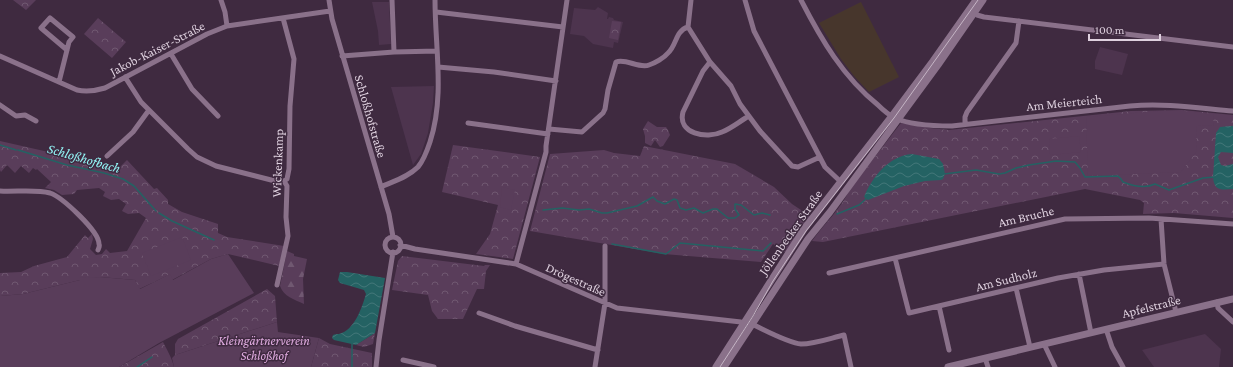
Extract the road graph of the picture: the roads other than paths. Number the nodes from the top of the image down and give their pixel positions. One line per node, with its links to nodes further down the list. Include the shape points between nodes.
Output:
1 (222, 0): 16 (street)
2 (329, 0): 11 (street, Schloßhofstraße)
3 (392, 0): 22 (street)
4 (436, 0): 12 (street)
5 (568, 0): 17 (street)
6 (691, 0): 18 (street)
7 (745, 0): 42 (street, via 754,31)
8 (801, 0): 36 (street, via 847,75 866,95)
9 (976, 0): 13 (main road, Jöllenbecker Straße)
10 (983, 0): 13 (main road, Jöllenbecker Straße)
11 (330, 11): 14 (street, Jakob-Kaiser-Straße); 25 (street, Schloßhofstraße)
12 (436, 12): 17 (street); 21 (street)
13 (971, 12): 15 (street, via 984,17); 36 (main road, Jöllenbecker Straße)
14 (283, 18): 16 (street, Jakob-Kaiser-Straße); 43 (street, Wickenkamp, via 294,59 289,169)
15 (1019, 21): 19 (street); 39 (street, via 1016,43 967,112)
16 (227, 26): 23 (street, Jakob-Kaiser-Straße)
17 (564, 27): 29 (street)
18 (688, 27): 26 (street); 40 (street, via 679,33 668,54 650,65 616,62 604,111 584,131)
19 (1233, 47)
20 (67, 50): 20 (street, via 72,37 50,18 41,28); 30 (street)
21 (437, 51): 22 (street); 27 (street)
22 (394, 52): 25 (street)
23 (171, 54): 28 (street, Jakob-Kaiser-Straße); 34 (street, via 192,89)
24 (0, 56): 30 (street, Jakob-Kaiser-Straße)
25 (342, 56): 45 (street, Schloßhofstraße)
26 (710, 62): 35 (street, via 731,86); 35 (street, via 683,112 681,119 684,127 701,134 717,134)
27 (438, 67): 29 (street); 45 (street, via 437,110 431,139 422,161 411,173)
28 (125, 77): 30 (street, Jakob-Kaiser-Straße, via 105,88 90,91 77,90); 32 (street, via 135,95)
29 (556, 81): 40 (street)
30 (58, 82)
31 (0, 104): 37 (street, via 16,116 25,115)
32 (149, 110): 41 (street, via 133,132); 43 (street, via 188,149 207,163 278,182)
33 (1233, 111): 39 (street, Am Meierteich, via 1143,105)
34 (218, 116)
35 (749, 116): 42 (street, via 792,166 798,167)
36 (895, 118): 39 (street, Am Meierteich, via 940,126); 44 (main road, Jöllenbecker Straße); 69 (main road, Jöllenbecker Straße, via 808,239)
37 (36, 121)
38 (468, 123): 40 (street)
39 (965, 124)
40 (549, 131): 55 (street, via 545,157)
41 (107, 156)
42 (820, 157): 44 (street, via 827,170)
43 (284, 181): 59 (street, Wickenkamp, via 287,186 288,236)
44 (841, 182): 68 (main road, Jöllenbecker Straße, via 804,230)
45 (381, 187): 49 (street, Schloßhofstraße)
46 (0, 191): 52 (street, via 44,192 60,198 78,213 92,231 100,245)
47 (1161, 219): 48 (street, Am Bruche); 54 (street, Am Bruche, via 1065,219); 56 (street)
48 (1233, 224)
49 (393, 237): 50 (street, via 398,239); 53 (street, via 385,244 387,250)
50 (400, 245): 53 (street, via 398,250); 55 (street, Drögestraße)
51 (605, 246): 63 (street)
52 (98, 250)
53 (393, 252): 78 (street)
54 (895, 258): 57 (street, Am Bruche); 64 (street, Am Sudholz, via 909,313)
55 (516, 264): 63 (street, Drögestraße)
56 (1164, 264): 58 (street, Am Sudholz); 65 (street)
57 (829, 274)
58 (1079, 274): 60 (street, Am Sudholz); 71 (street)
59 (277, 285)
60 (1016, 288): 64 (street, Am Sudholz); 73 (street)
61 (1233, 299): 62 (main road, Apfelstraße)
62 (1216, 302): 65 (main road, Apfelstraße); 67 (street, via 1218,308)
63 (605, 303): 68 (street, Drögestraße, via 617,308); 74 (street)
64 (939, 306): 75 (street)
65 (1176, 312): 70 (main road, Apfelstraße)
66 (479, 313): 74 (street)
67 (1233, 322)
68 (744, 323): 81 (main road, Jöllenbecker Straße)
69 (752, 324): 82 (main road, Jöllenbecker Straße); 83 (street, via 799,343 844,335)
70 (1106, 329): 71 (main road, Apfelstraße); 87 (street)
71 (1091, 333): 72 (main road, Apfelstraße)
72 (1044, 344): 73 (main road, Apfelstraße); 86 (street)
73 (1030, 348): 76 (main road, Apfelstraße)
74 (598, 350): 80 (street)
75 (949, 350)
76 (985, 358): 84 (main road, Apfelstraße); 85 (street)
77 (403, 360): 79 (street)
78 (376, 367)
79 (434, 367)
80 (595, 367)
81 (716, 367)
82 (724, 367)
83 (851, 367)
84 (948, 367)
85 (988, 367)
86 (1055, 367)
87 (1123, 367)

